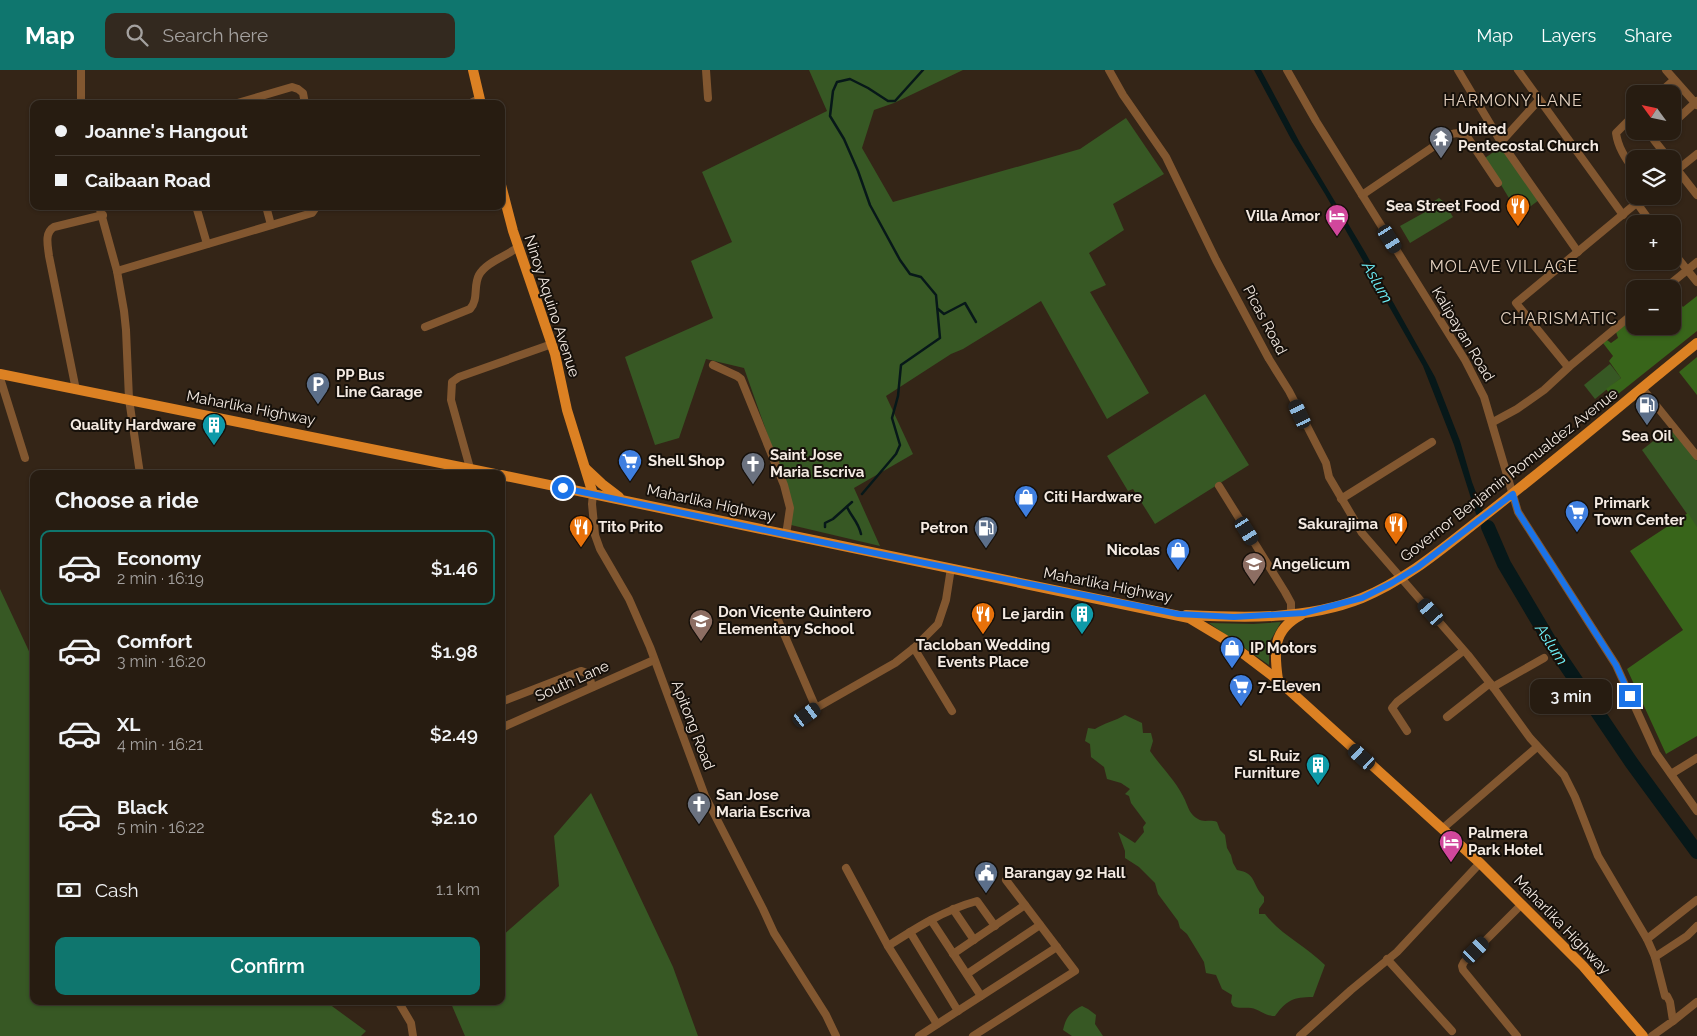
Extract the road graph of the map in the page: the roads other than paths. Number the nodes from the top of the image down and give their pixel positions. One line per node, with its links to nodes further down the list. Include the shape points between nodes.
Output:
1 (81, 70): 12 (street)
2 (473, 70): 15 (main road)
3 (706, 70): 11 (street)
4 (1109, 70): 71 (street, Picas Road, via 1166,157 1216,260 1326,463)
5 (1287, 70): 28 (street, Kalipayan Road)
6 (1458, 70): 21 (street)
7 (1518, 70): 16 (street)
8 (1666, 70): 9 (street)
9 (1674, 80): 10 (street); 17 (street)
10 (1668, 85)
11 (708, 98)
12 (81, 100)
13 (249, 100): 14 (street, via 292,88 303,93)
14 (304, 100)
15 (480, 100)
16 (1539, 100): 21 (street); 37 (street)
17 (1696, 103): 18 (street)
18 (1681, 116)
19 (1626, 123): 24 (street, via 1616,133)
20 (1654, 140): 22 (street)
21 (1501, 142): 41 (street)
22 (1662, 150)
23 (1697, 154): 25 (street)
24 (1626, 160)
25 (1681, 164)
26 (1681, 177): 29 (street)
27 (1498, 183): 28 (street, via 1468,138 1456,133)
28 (1362, 195): 59 (street, Kalipayan Road, via 1465,360)
29 (1697, 195)
30 (505, 200): 40 (main road, Ninoy Aquino Avenue)
31 (1635, 205): 37 (street)
32 (101, 210): 36 (street)
33 (197, 210): 39 (street)
34 (267, 210): 38 (street)
35 (314, 210): 38 (street)
36 (103, 215): 45 (street); 57 (street, via 54,227 47,235)
37 (1623, 215): 41 (street)
38 (271, 224): 39 (street)
39 (207, 244): 45 (street)
40 (518, 247): 49 (street, via 480,272 474,305 470,310); 51 (main road, Ninoy Aquino Avenue)
41 (1578, 252): 53 (street, via 1516,303)
42 (1681, 262): 44 (street)
43 (1697, 262): 44 (street)
44 (1687, 270): 46 (street); 47 (street)
45 (117, 271): 58 (street, via 126,330)
46 (1675, 280)
47 (1697, 282)
48 (1626, 319): 53 (street)
49 (425, 327)
50 (1697, 343): 56 (main road, Governor Benjamin Romualdez Avenue)
51 (552, 344): 63 (main road, Ninoy Aquino Avenue); 64 (street, via 452,382 451,400)
52 (713, 365): 73 (street, via 741,379 784,485 790,508)
53 (1568, 367): 59 (street, via 1544,390)
54 (0, 374): 57 (main road, Maharlika Highway)
55 (0, 378): 62 (street)
56 (1642, 388): 61 (street); 70 (main road, Governor Benjamin Romualdez Avenue)
57 (76, 390): 58 (main road, Maharlika Highway)
58 (129, 399): 64 (main road, Maharlika Highway); 65 (street)
59 (1493, 422): 70 (street, Kalipayan Road)
60 (1432, 442): 71 (street)
61 (1697, 456)
62 (25, 458)
63 (583, 464): 69 (main road, Ninoy Aquino Avenue); 72 (main road, via 602,484)
64 (470, 468): 66 (main road, Maharlika Highway)
65 (139, 470)
66 (478, 470)
67 (505, 476): 69 (main road, Maharlika Highway)
68 (1219, 486): 78 (street, via 1286,592)
69 (593, 494): 72 (main road, Maharlika Highway); 83 (street, Apitong Road, via 595,535 600,549 629,599)
70 (1513, 494): 75 (main road, Governor Benjamin Romualdez Avenue); 96 (street, Kalipayan Road, via 1518,512 1616,665 1656,754)
71 (1340, 499): 75 (street, Picas Road, via 1362,533)
72 (625, 500): 73 (main road, Maharlika Highway)
73 (786, 535): 74 (main road, Maharlika Highway)
74 (951, 568): 77 (main road, Maharlika Highway); 80 (street, via 938,624)
75 (1401, 578): 76 (main road, Governor Benjamin Romualdez Avenue, via 1362,598); 81 (street, Picas Road)
76 (1304, 613): 78 (main road, Governor Benjamin Romualdez Avenue); 84 (main road, via 1294,619 1277,639)
77 (1178, 614): 78 (main road, Governor Benjamin Romualdez Avenue, via 1234,617); 84 (main road, Maharlika Highway, via 1212,630)
78 (1291, 614)
79 (778, 620): 88 (street)
80 (914, 648): 88 (street, via 895,663); 89 (street)
81 (1464, 651): 85 (street, Picas Road); 93 (street, via 1392,708)
82 (1544, 658): 85 (street)
83 (654, 660): 86 (street, South Lane); 127 (street, Apitong Road, via 705,796 774,933)
84 (1278, 680): 98 (main road, Maharlika Highway)
85 (1492, 685): 90 (street); 94 (street, Picas Road)
86 (592, 686): 87 (street, via 589,675 581,671); 92 (street, South Lane)
87 (505, 700)
88 (816, 708): 91 (street)
89 (952, 710)
90 (1447, 717)
91 (798, 721)
92 (505, 726)
93 (1407, 731)
94 (1537, 747): 98 (street); 111 (street, Picas Road, via 1564,775 1598,856)
95 (1697, 758): 96 (street)
96 (1671, 774): 97 (street, Kalipayan Road)
97 (1697, 811)
98 (1442, 829): 99 (main road, Maharlika Highway)
99 (1480, 863): 103 (main road, Maharlika Highway); 117 (street)
100 (846, 868): 113 (street)
101 (1006, 880): 104 (street)
102 (1697, 900): 111 (street)
103 (1522, 904): 131 (street, via 1462,966); 132 (main road, Maharlika Highway, via 1584,966)
104 (1025, 905): 107 (street); 108 (street)
105 (952, 908): 106 (street); 108 (street, via 977,901); 112 (street)
106 (931, 920): 110 (street); 115 (street)
107 (1040, 925): 114 (street); 118 (street)
108 (994, 926): 112 (street)
109 (1697, 926): 116 (street)
110 (910, 932): 113 (street); 122 (street)
111 (1647, 939): 116 (street, Picas Road)
112 (974, 940): 115 (street)
113 (888, 946): 124 (street)
114 (1057, 947): 119 (street); 129 (street, via 1075,971)
115 (953, 954): 118 (street)
116 (1655, 957): 123 (street, Picas Road)
117 (1387, 959): 125 (street); 130 (street)
118 (967, 974): 119 (street)
119 (981, 996): 122 (street)
120 (1697, 1002): 123 (street)
121 (400, 1005): 126 (street, via 411,1023)
122 (958, 1011): 124 (street)
123 (1673, 1021): 133 (street)
124 (937, 1024): 128 (street)
125 (1452, 1031)
126 (413, 1036)
127 (836, 1036)
128 (919, 1036)
129 (973, 1036)
130 (1300, 1036)
131 (1517, 1036)
132 (1643, 1036)
133 (1652, 1036)

